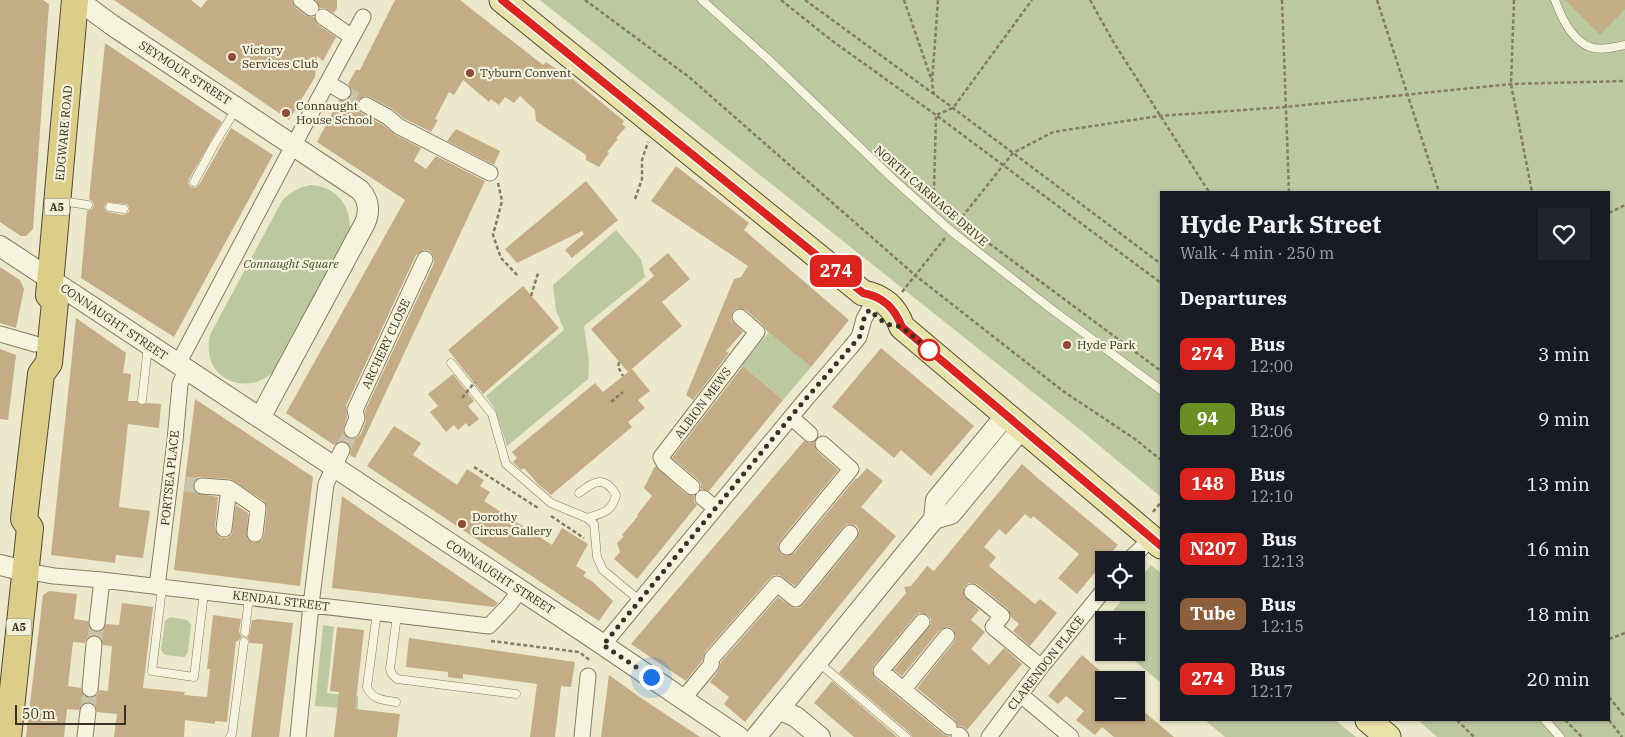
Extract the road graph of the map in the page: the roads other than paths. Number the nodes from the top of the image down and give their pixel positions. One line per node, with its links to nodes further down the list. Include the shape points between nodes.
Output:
1 (77, 0): 12 (street, SEYMOUR STREET); 16 (highway, EDGWARE ROAD / A5)
2 (502, 0): 23 (main road, via 717,174)
3 (702, 0): 31 (lane, NORTH CARRIAGE DRIVE, via 951,231)
4 (1556, 0): 8 (lane, via 1568,27 1590,48)
5 (312, 8): 7 (street)
6 (363, 17): 7 (street)
7 (352, 38): 9 (street)
8 (1625, 45)
9 (328, 83): 10 (street); 13 (street)
10 (343, 92)
11 (366, 105): 14 (street, via 398,126)
12 (237, 107): 13 (street, SEYMOUR STREET); 15 (lane)
13 (294, 144): 29 (street); 33 (street, via 360,190 368,210 365,223)
14 (490, 173)
15 (194, 182)
16 (58, 200): 17 (lane); 22 (highway, EDGWARE ROAD / A5)
17 (88, 205)
18 (110, 207): 19 (lane)
19 (124, 209)
20 (0, 246): 22 (street, CONNAUGHT STREET)
21 (425, 259): 36 (street, ARCHERY CLOSE, via 355,410 357,418)
22 (50, 287): 26 (highway, EDGWARE ROAD / A5, via 39,299); 27 (street, CONNAUGHT STREET); 30 (highway, EDGWARE ROAD / A5, via 55,302 50,355 49,363)
23 (866, 302): 34 (street, via 860,336); 35 (main road, via 886,324 902,327)
24 (740, 317): 41 (street, ALBION MEWS, via 757,332 661,458)
25 (0, 334): 26 (street)
26 (35, 344): 30 (highway, EDGWARE ROAD / A5, via 33,361)
27 (148, 344): 29 (street, CONNAUGHT STREET); 32 (lane)
28 (451, 363): 46 (lane, via 492,414 506,464 551,503)
29 (182, 367): 33 (street); 55 (street, PORTSEA PLACE, via 177,483)
30 (41, 374): 53 (highway, EDGWARE ROAD / A5, via 24,519 13,526)
31 (1160, 389)
32 (142, 400)
33 (260, 418): 39 (street, CONNAUGHT STREET)
34 (791, 418): 37 (street); 45 (street)
35 (1014, 422): 49 (main road); 73 (street, via 951,514 934,519)
36 (352, 430)
37 (810, 434)
38 (823, 444): 51 (street, via 851,469)
39 (338, 459): 56 (street, CONNAUGHT STREET); 62 (street, via 326,484)
40 (202, 486): 42 (street)
41 (692, 487)
42 (229, 488): 47 (street); 50 (street, via 258,508)
43 (579, 493): 46 (lane, via 602,481 611,486 616,495 614,506)
44 (703, 498): 45 (street)
45 (715, 508): 60 (street)
46 (588, 518): 60 (lane, via 594,524 597,557 603,570)
47 (224, 529)
48 (850, 533): 80 (street, via 796,599 777,584 712,658 711,665)
49 (1154, 533): 52 (street)
50 (255, 534)
51 (787, 547)
52 (1137, 551)
53 (11, 568): 54 (street, KENDAL STREET); 69 (highway, EDGWARE ROAD / A5); 87 (highway, EDGWARE ROAD / A5)
54 (102, 580): 55 (street, KENDAL STREET); 66 (street)
55 (160, 587): 57 (street, KENDAL STREET); 57 (lane, via 152,671 194,677)
56 (520, 590): 64 (street, KENDAL STREET, via 489,626); 72 (street, CONNAUGHT STREET)
57 (204, 592): 59 (street, KENDAL STREET)
58 (972, 592): 74 (street, via 1002,616 993,627)
59 (249, 598): 62 (street, KENDAL STREET); 67 (lane)
60 (639, 600): 72 (street)
61 (1095, 601): 74 (street, CLARENDON PLACE)
62 (311, 604): 63 (street, KENDAL STREET); 90 (street)
63 (377, 612): 64 (street, KENDAL STREET); 81 (lane, via 366,687 374,697)
64 (397, 615): 78 (lane, via 390,669 397,679)
65 (922, 622): 77 (street, via 881,671)
66 (97, 623)
67 (245, 632)
68 (946, 636): 77 (street)
69 (0, 638)
70 (244, 642): 89 (lane)
71 (94, 644): 76 (street)
72 (597, 653): 80 (street, CONNAUGHT STREET)
73 (818, 662): 82 (street); 95 (lane)
74 (1041, 666): 79 (street, CLARENDON PLACE)
75 (588, 676): 91 (street)
76 (90, 689)
77 (904, 689): 86 (street)
78 (516, 694)
79 (1021, 694): 96 (street, CLARENDON PLACE); 97 (street)
80 (682, 699): 92 (street, CONNAUGHT STREET)
81 (396, 702)
82 (779, 709): 93 (street); 94 (street, via 796,717)
83 (88, 711): 88 (street)
84 (1369, 721): 98 (main road)
85 (1546, 721): 99 (lane)
86 (956, 733)
87 (8, 737)
88 (85, 737)
89 (230, 737)
90 (298, 737)
91 (582, 737)
92 (739, 737)
93 (756, 737)
94 (820, 737)
95 (906, 737)
96 (989, 737)
97 (1071, 737)
98 (1388, 737)
99 (1560, 737)

